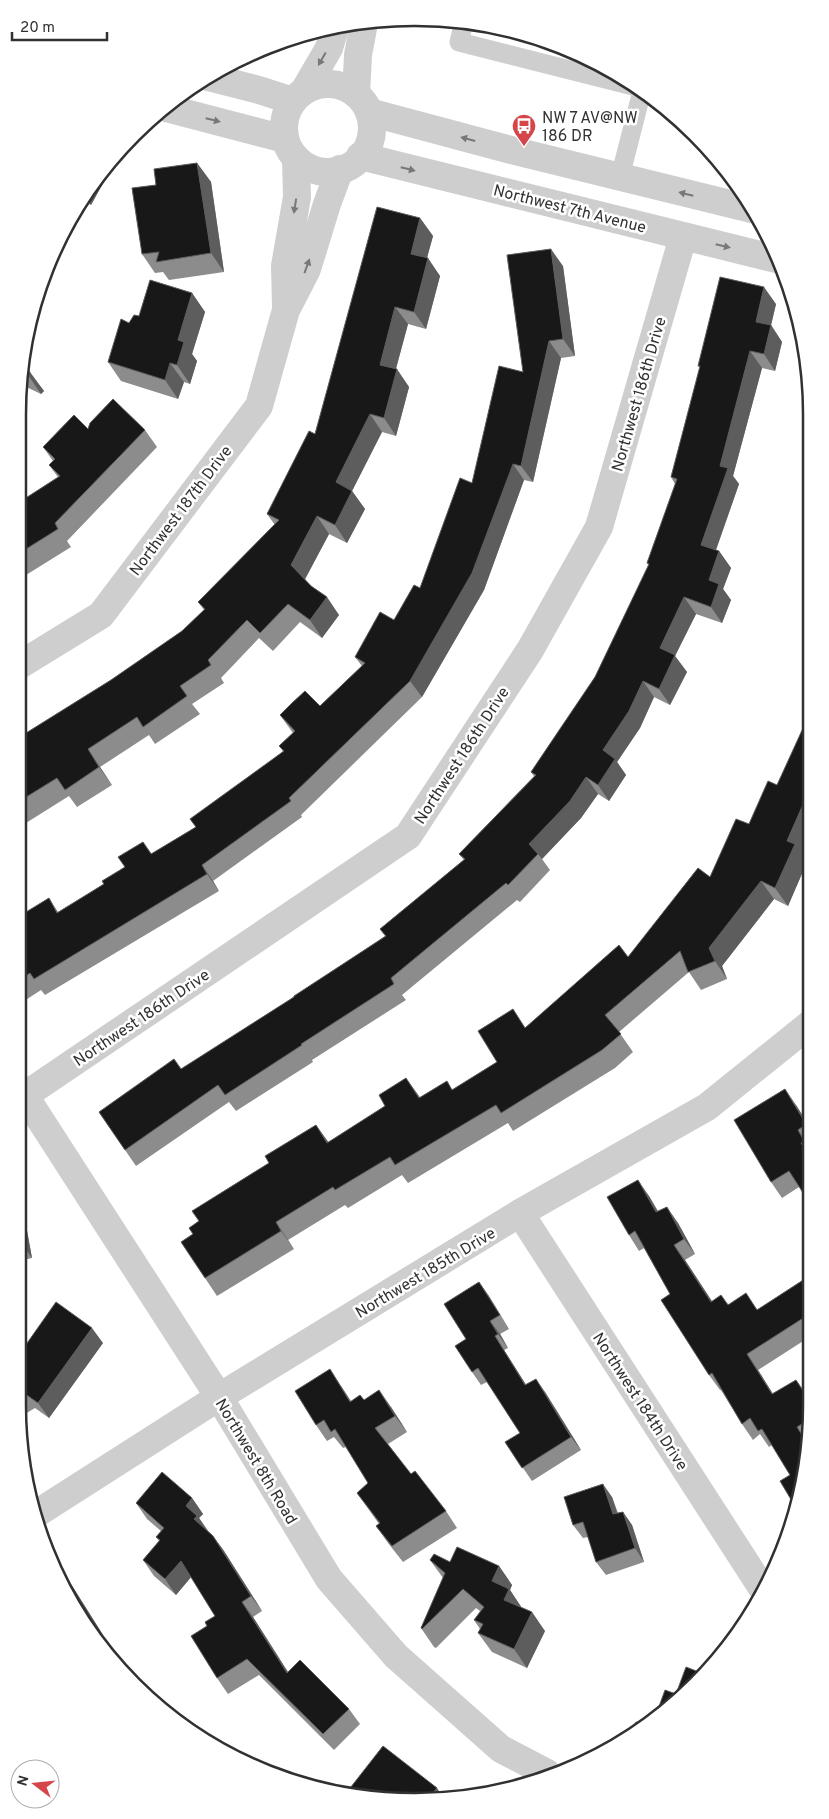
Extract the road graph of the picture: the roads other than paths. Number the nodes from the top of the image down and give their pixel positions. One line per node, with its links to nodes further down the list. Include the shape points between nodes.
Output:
1 (363, 30): 8 (street, via 358,55)
2 (462, 30): 5 (lane, via 459,42)
3 (333, 35): 6 (street, one-way to 6, via 329,48)
4 (218, 79): 6 (street)
5 (613, 81)
6 (298, 96): 8 (street, via 314,86 327,84 341,86); 10 (street, via 286,114 284,126)
7 (640, 99): 12 (lane)
8 (362, 103): 11 (street, via 371,133 368,144); 12 (street, one-way to 8, via 515,152)
9 (173, 110): 10 (street, one-way to 10)
10 (291, 149): 11 (street, via 310,168 322,171); 16 (street, Northwest 187th Drive, one-way to 16, via 297,196 285,266)
11 (350, 163): 14 (street, Northwest 7th Avenue, one-way to 14); 16 (street, Northwest 187th Drive, one-way to 11, via 307,269 327,204)
12 (620, 177): 13 (street, one-way to 12)
13 (743, 208)
14 (684, 237): 15 (street, Northwest 7th Avenue, one-way to 15); 19 (street, Northwest 186th Drive, via 598,527 530,650 408,836)
15 (769, 257)
16 (286, 310): 17 (street, Northwest 187th Drive, via 259,406 101,615)
17 (26, 661)
18 (803, 1030): 21 (street, Northwest 185th Drive, via 707,1107)
19 (26, 1095)
20 (26, 1106): 22 (street, Northwest 8th Road)
21 (520, 1214): 22 (street, Northwest 185th Drive); 24 (street, Northwest 184th Drive)
22 (219, 1397): 23 (street, Northwest 185th Drive); 25 (street, Northwest 8th Road, via 329,1579 396,1656 501,1749)
23 (41, 1511)
24 (759, 1583)
25 (543, 1771)

